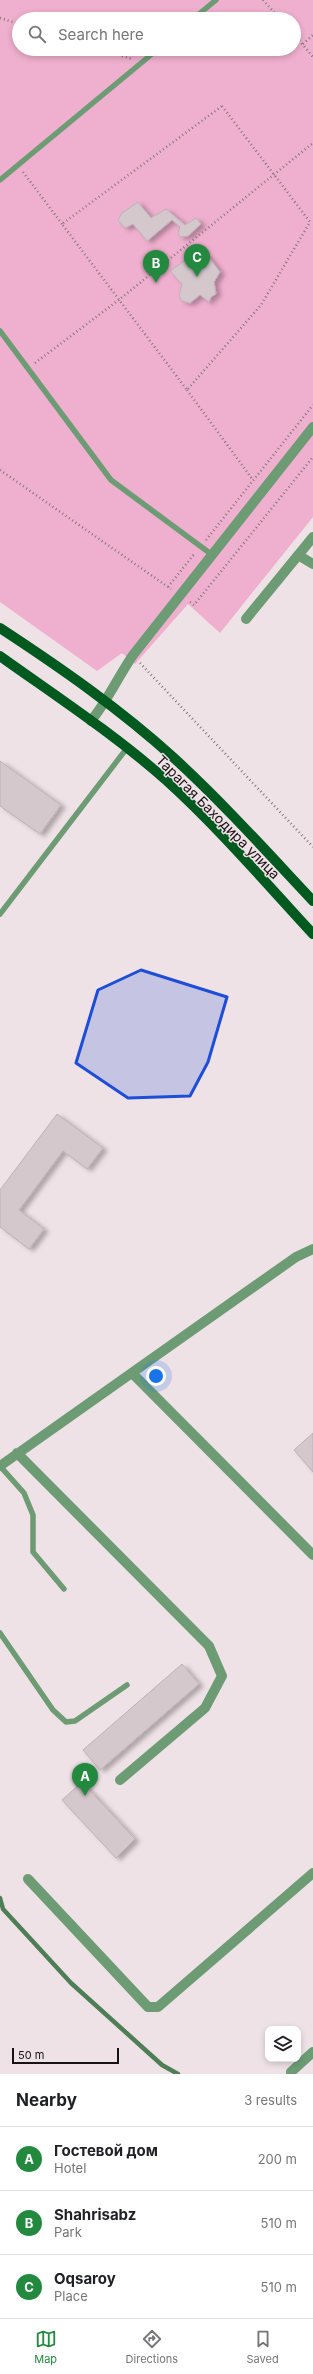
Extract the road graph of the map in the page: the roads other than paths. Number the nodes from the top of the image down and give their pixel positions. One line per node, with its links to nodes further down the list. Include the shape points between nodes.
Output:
1 (216, 0): 2 (lane)
2 (201, 12)
3 (149, 56): 4 (lane)
4 (0, 180)
5 (0, 331): 8 (lane, via 111,480)
6 (313, 427): 8 (street)
7 (313, 537): 9 (street)
8 (211, 554): 14 (street, via 133,655 120,674)
9 (298, 555): 10 (street); 11 (street)
10 (313, 564)
11 (246, 619)
12 (0, 628): 14 (main road, Тарагая Баходира улица)
13 (0, 656): 15 (main road, Тарагая Баходира улица)
14 (107, 702): 15 (street); 17 (main road, Тарагая Баходира улица, via 174,758)
15 (91, 721): 16 (main road, Тарагая Баходира улица)
16 (127, 748): 18 (lane); 19 (main road, Тарагая Баходира улица, via 166,781 218,832)
17 (313, 901)
18 (0, 914)
19 (313, 934)
20 (313, 1249): 21 (street, via 296,1257)
21 (132, 1373): 22 (street); 24 (street)
22 (17, 1453): 23 (street); 28 (street, via 209,1646 222,1676 205,1708)
23 (1, 1462): 25 (lane, via 24,1493 33,1515 33,1552)
24 (313, 1555)
25 (64, 1589)
26 (0, 1633): 27 (lane, via 53,1710 66,1722 75,1721)
27 (127, 1685)
28 (120, 1780)
29 (313, 1873): 30 (street, via 158,2007 148,2007)
30 (28, 1879)
31 (313, 2052): 32 (street)
32 (291, 2072)

